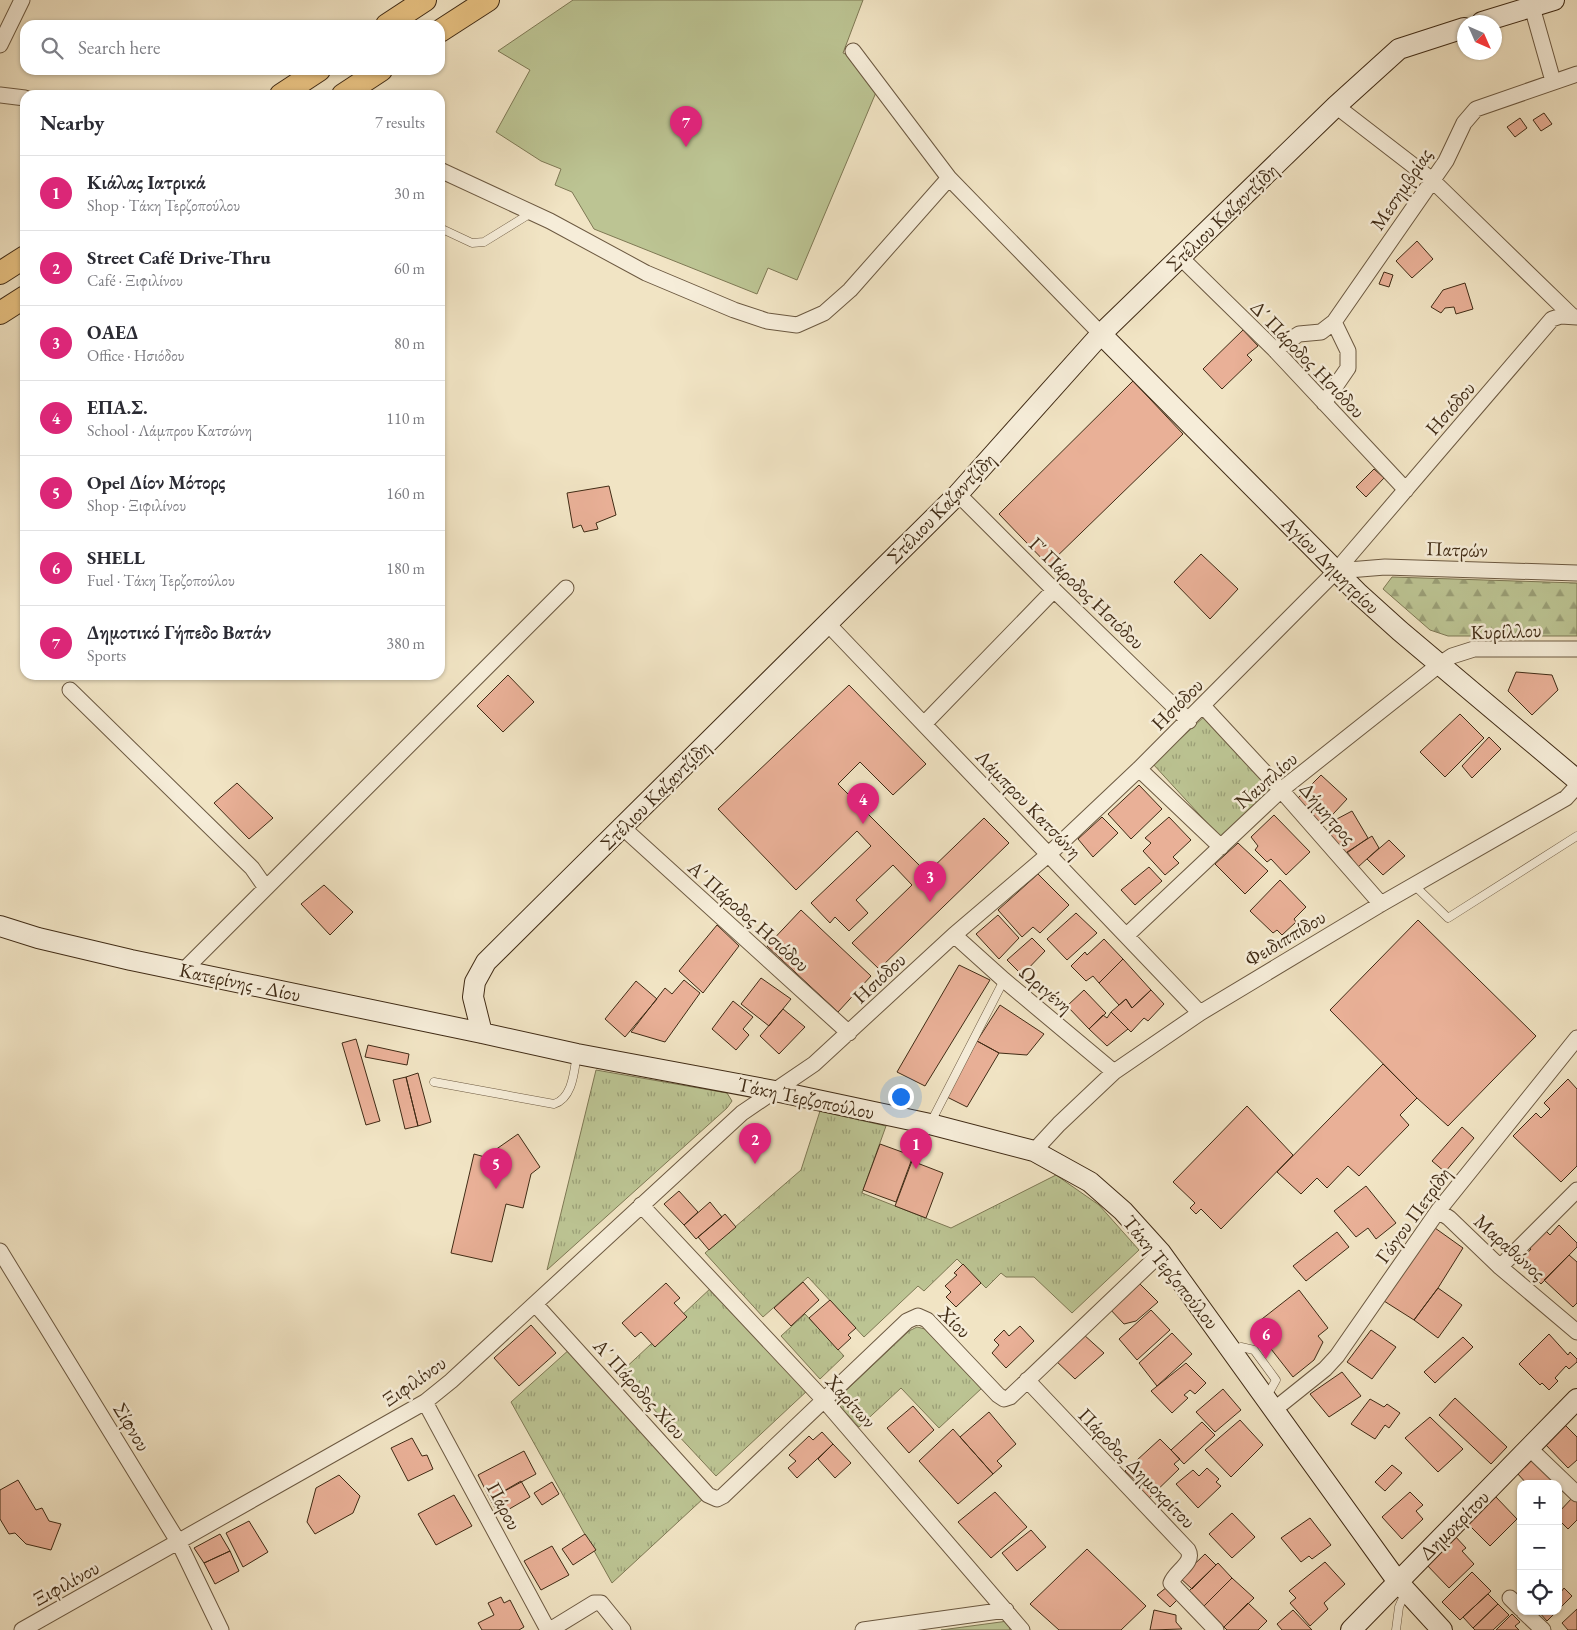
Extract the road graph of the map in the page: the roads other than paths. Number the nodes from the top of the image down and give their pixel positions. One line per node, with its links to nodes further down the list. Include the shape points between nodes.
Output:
1 (22, 0): 10 (street)
2 (425, 0): 7 (main road)
3 (488, 0): 8 (main road)
4 (1554, 0): 5 (street)
5 (1532, 7): 6 (street); 15 (street)
6 (1502, 16)
7 (395, 20)
8 (445, 28)
9 (1457, 30): 20 (street, Στέλιου Καζαντζίδη, via 1399,50)
10 (0, 45)
11 (852, 51): 22 (street)
12 (1577, 74): 15 (street, Μεσημβρίας)
13 (311, 75): 16 (main road)
14 (373, 75): 17 (main road)
15 (1553, 81): 23 (street, Μεσημβρίας, via 1476,109 1464,123 1446,161)
16 (289, 90)
17 (351, 90)
18 (0, 95): 19 (street)
19 (20, 97)
20 (1336, 106): 23 (street); 26 (street, Στέλιου Καζαντζίδη)
21 (445, 172): 24 (street)
22 (949, 178): 24 (street, via 850,290 824,313 797,325 767,321 685,290); 33 (street)
23 (1432, 180): 31 (street); 32 (street, Μεσημβρίας)
24 (531, 213): 25 (lane, via 484,242 472,243)
25 (445, 230)
26 (1180, 257): 33 (street, Στέλιου Καζαντζίδη); 34 (street, Δ΄ Πάροδος Ησιόδου)
27 (20, 260): 28 (main road)
28 (0, 273)
29 (20, 301): 30 (main road)
30 (0, 313)
31 (1574, 316): 36 (street, Ησιόδου, via 1552,319)
32 (1334, 322): 34 (street, Μεσημβρίας, via 1321,332 1299,334); 35 (street, via 1348,352 1348,368)
33 (1101, 334): 37 (street, Στέλιου Καζαντζίδη); 38 (street, Αγίου Δημητρίου)
34 (1275, 350): 35 (street, Δ΄ Πάροδος Ησιόδου)
35 (1324, 403): 36 (street, Δ΄ Πάροδος Ησιόδου)
36 (1406, 490): 38 (street, Ησιόδου)
37 (958, 494): 41 (street, Γ΄ Πάροδος Ησιόδου); 42 (street, Στέλιου Καζαντζίδη)
38 (1336, 572): 39 (street, Πατρών, via 1385,567); 44 (street, Αγίου Δημητρίου); 46 (street, Ησιόδου)
39 (1577, 573)
40 (566, 588): 58 (street)
41 (1054, 590): 47 (street, Γ΄ Πάροδος Ησιόδου); 48 (street)
42 (828, 624): 48 (street, Λάμπρου Κατσώνη); 53 (street, Στέλιου Καζαντζίδη)
43 (1577, 649): 44 (street, Κυρίλλου, via 1474,650)
44 (1440, 664): 50 (street, Αγίου Δημητρίου); 52 (street, Ναυπλίου)
45 (70, 690): 58 (street, via 252,868)
46 (1202, 706): 47 (street, Ησιόδου); 52 (street, Δήμητρος)
47 (1189, 721): 49 (street, Ησιόδου)
48 (924, 724): 56 (street, Λάμπρου Κατσώνη)
49 (1139, 769): 55 (street); 56 (street, Ησιόδου)
50 (1577, 780)
51 (1577, 786): 57 (street, Φειδιππίδου, via 1566,798)
52 (1281, 790): 55 (street, Ναυπλίου); 59 (street, Δήμητρος)
53 (622, 827): 66 (street, Στέλιου Καζαντζίδη, via 486,962 475,982 473,997); 67 (street, Α΄ Πάροδος Ησιόδου)
54 (1577, 836): 57 (lane, via 1448,918)
55 (1221, 847): 62 (street, Ναυπλίου)
56 (1049, 854): 61 (street, Ησιόδου); 62 (street, Λάμπρου Κατσώνη)
57 (1414, 885): 59 (street, Φειδιππίδου)
58 (266, 888): 63 (street)
59 (1381, 904): 65 (street, Φειδιππίδου)
60 (0, 926): 63 (street, Κατερίνης - Δίου, via 47,940)
61 (954, 935): 64 (street, Ωριγένη); 67 (street, Ησιόδου)
62 (1127, 935): 65 (street, Λάμπρου Κατσώνη)
63 (184, 970): 66 (street, Κατερίνης - Δίου)
64 (1004, 980): 70 (street, Ωριγένη); 73 (lane)
65 (1200, 1013): 70 (street, Φειδιππίδου)
66 (482, 1033): 69 (street, Τάκη Τερζοπούλου)
67 (849, 1033): 72 (street, Ησιόδου, via 814,1064)
68 (1577, 1038): 77 (street, Γώγου Πετρίδη)
69 (577, 1054): 71 (lane, via 566,1096 554,1104); 72 (street, Τάκη Τερζοπούλου)
70 (1114, 1072): 74 (street, Φειδιππίδου)
71 (434, 1082)
72 (775, 1091): 73 (street, Τάκη Τερζοπούλου); 76 (street, Ξιφιλίνου, via 742,1113)
73 (930, 1124): 74 (street, Τάκη Τερζοπούλου)
74 (1034, 1151): 79 (street, Τάκη Τερζοπούλου, via 1090,1182 1124,1211)
75 (1577, 1190): 80 (street)
76 (641, 1205): 81 (street, Ξιφιλίνου); 87 (street, Χαρίτων)
77 (1438, 1211): 80 (street, Μαραθώνος); 89 (street, Γώγου Πετρίδη, via 1337,1356)
78 (0, 1251): 93 (street, Σίφνου)
79 (1161, 1253): 84 (street, Χίου); 89 (street, Τάκη Τερζοπούλου)
80 (1500, 1267): 82 (street, Μαραθώνος)
81 (536, 1304): 88 (street, Ξιφιλίνου); 92 (street, Α΄ Πάροδος Χίου, via 708,1495)
82 (1577, 1332)
83 (1241, 1347): 85 (lane, via 1254,1350 1276,1380)
84 (1027, 1380): 87 (street, Χίου, via 1004,1399 927,1320 918,1316 907,1321); 105 (street, Πάροδος Δημοκρίτου, via 1188,1550 1190,1560 1171,1583)
85 (1271, 1389)
86 (1577, 1399): 90 (street, Δημοκρίτου)
87 (824, 1400): 92 (street, Χίου, via 723,1496); 97 (street, Χαρίτων)
88 (425, 1402): 93 (street, Ξιφιλίνου); 101 (street, Πάρου)
89 (1274, 1409): 94 (street, Τάκη Τερζοπούλου)
90 (1530, 1448): 91 (street); 94 (street, Δημοκρίτου)
91 (1577, 1494)
92 (717, 1498)
93 (179, 1543): 99 (street, Ξιφιλίνου); 100 (street, Σίφνου)
94 (1402, 1587): 106 (street, Δημοκρίτου); 107 (lane); 108 (street, Τάκη Τερζοπούλου)
95 (1510, 1598): 96 (street)
96 (1517, 1605)
97 (1006, 1610): 103 (street); 104 (street, Χαρίτων)
98 (1527, 1615): 109 (street)
99 (22, 1630)
100 (221, 1630)
101 (549, 1630): 102 (street, via 601,1602)
102 (623, 1630)
103 (863, 1630)
104 (1022, 1630)
105 (1216, 1630)
106 (1351, 1630)
107 (1396, 1630)
108 (1442, 1630)
109 (1543, 1630)

